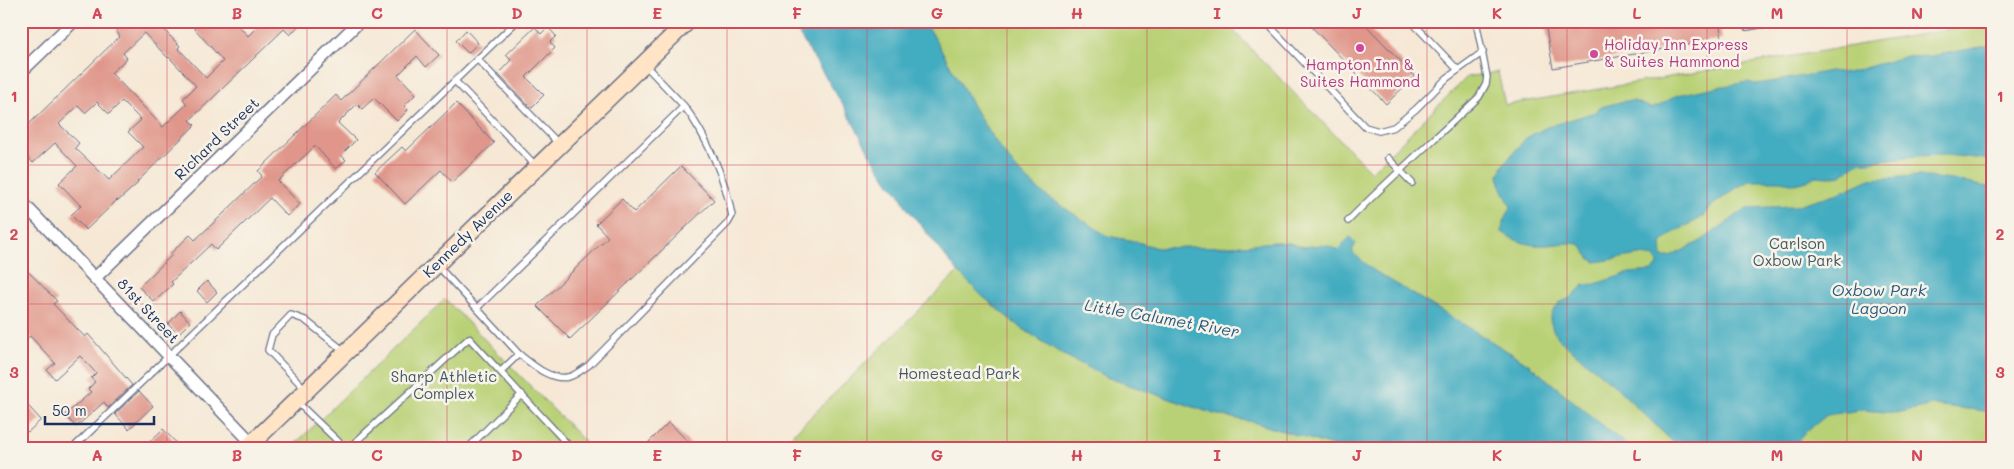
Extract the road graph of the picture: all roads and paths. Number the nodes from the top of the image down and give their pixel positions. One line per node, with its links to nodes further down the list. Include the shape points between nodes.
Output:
1 (74, 21): 14 (street)
2 (360, 21): 25 (street, Richard Street)
3 (517, 21): 11 (lane)
4 (688, 21): 12 (street, Kennedy Avenue)
5 (1265, 21): 13 (lane, via 1365,127 1379,132 1394,127)
6 (1411, 21): 13 (lane)
7 (1476, 21): 10 (lane)
8 (1746, 21): 9 (lane, via 1747,27)
9 (1783, 21)
10 (1482, 52): 13 (lane); 20 (lane, via 1487,77 1479,98)
11 (477, 59): 15 (lane); 17 (lane)
12 (644, 64): 16 (lane); 17 (street, Kennedy Avenue)
13 (1458, 70)
14 (21, 72)
15 (455, 81): 19 (lane); 29 (lane)
16 (684, 106): 26 (lane); 28 (lane, via 696,122 726,190 732,216 728,223 589,365 570,377 558,378)
17 (560, 145): 19 (street, Kennedy Avenue)
18 (1388, 158): 20 (lane)
19 (537, 167): 24 (street, Kennedy Avenue)
20 (1401, 172): 21 (lane); 23 (lane, via 1386,182)
21 (1412, 183)
22 (21, 201): 25 (street, 81st Street)
23 (1348, 222)
24 (437, 265): 26 (lane); 27 (street, Kennedy Avenue)
25 (95, 278): 29 (street, 81st Street)
26 (477, 308): 28 (lane)
27 (346, 352): 32 (street, Kennedy Avenue); 32 (lane, via 304,320 290,315 272,335 268,350)
28 (519, 354): 30 (lane)
29 (169, 356): 33 (street, 81st Street); 34 (lane)
30 (501, 371): 31 (lane); 36 (lane, via 469,338)
31 (522, 394): 37 (lane); 38 (lane)
32 (301, 396): 33 (street, Kennedy Avenue); 35 (lane)
33 (250, 445)
34 (73, 448)
35 (345, 448)
36 (349, 448)
37 (468, 448)
38 (571, 448)

